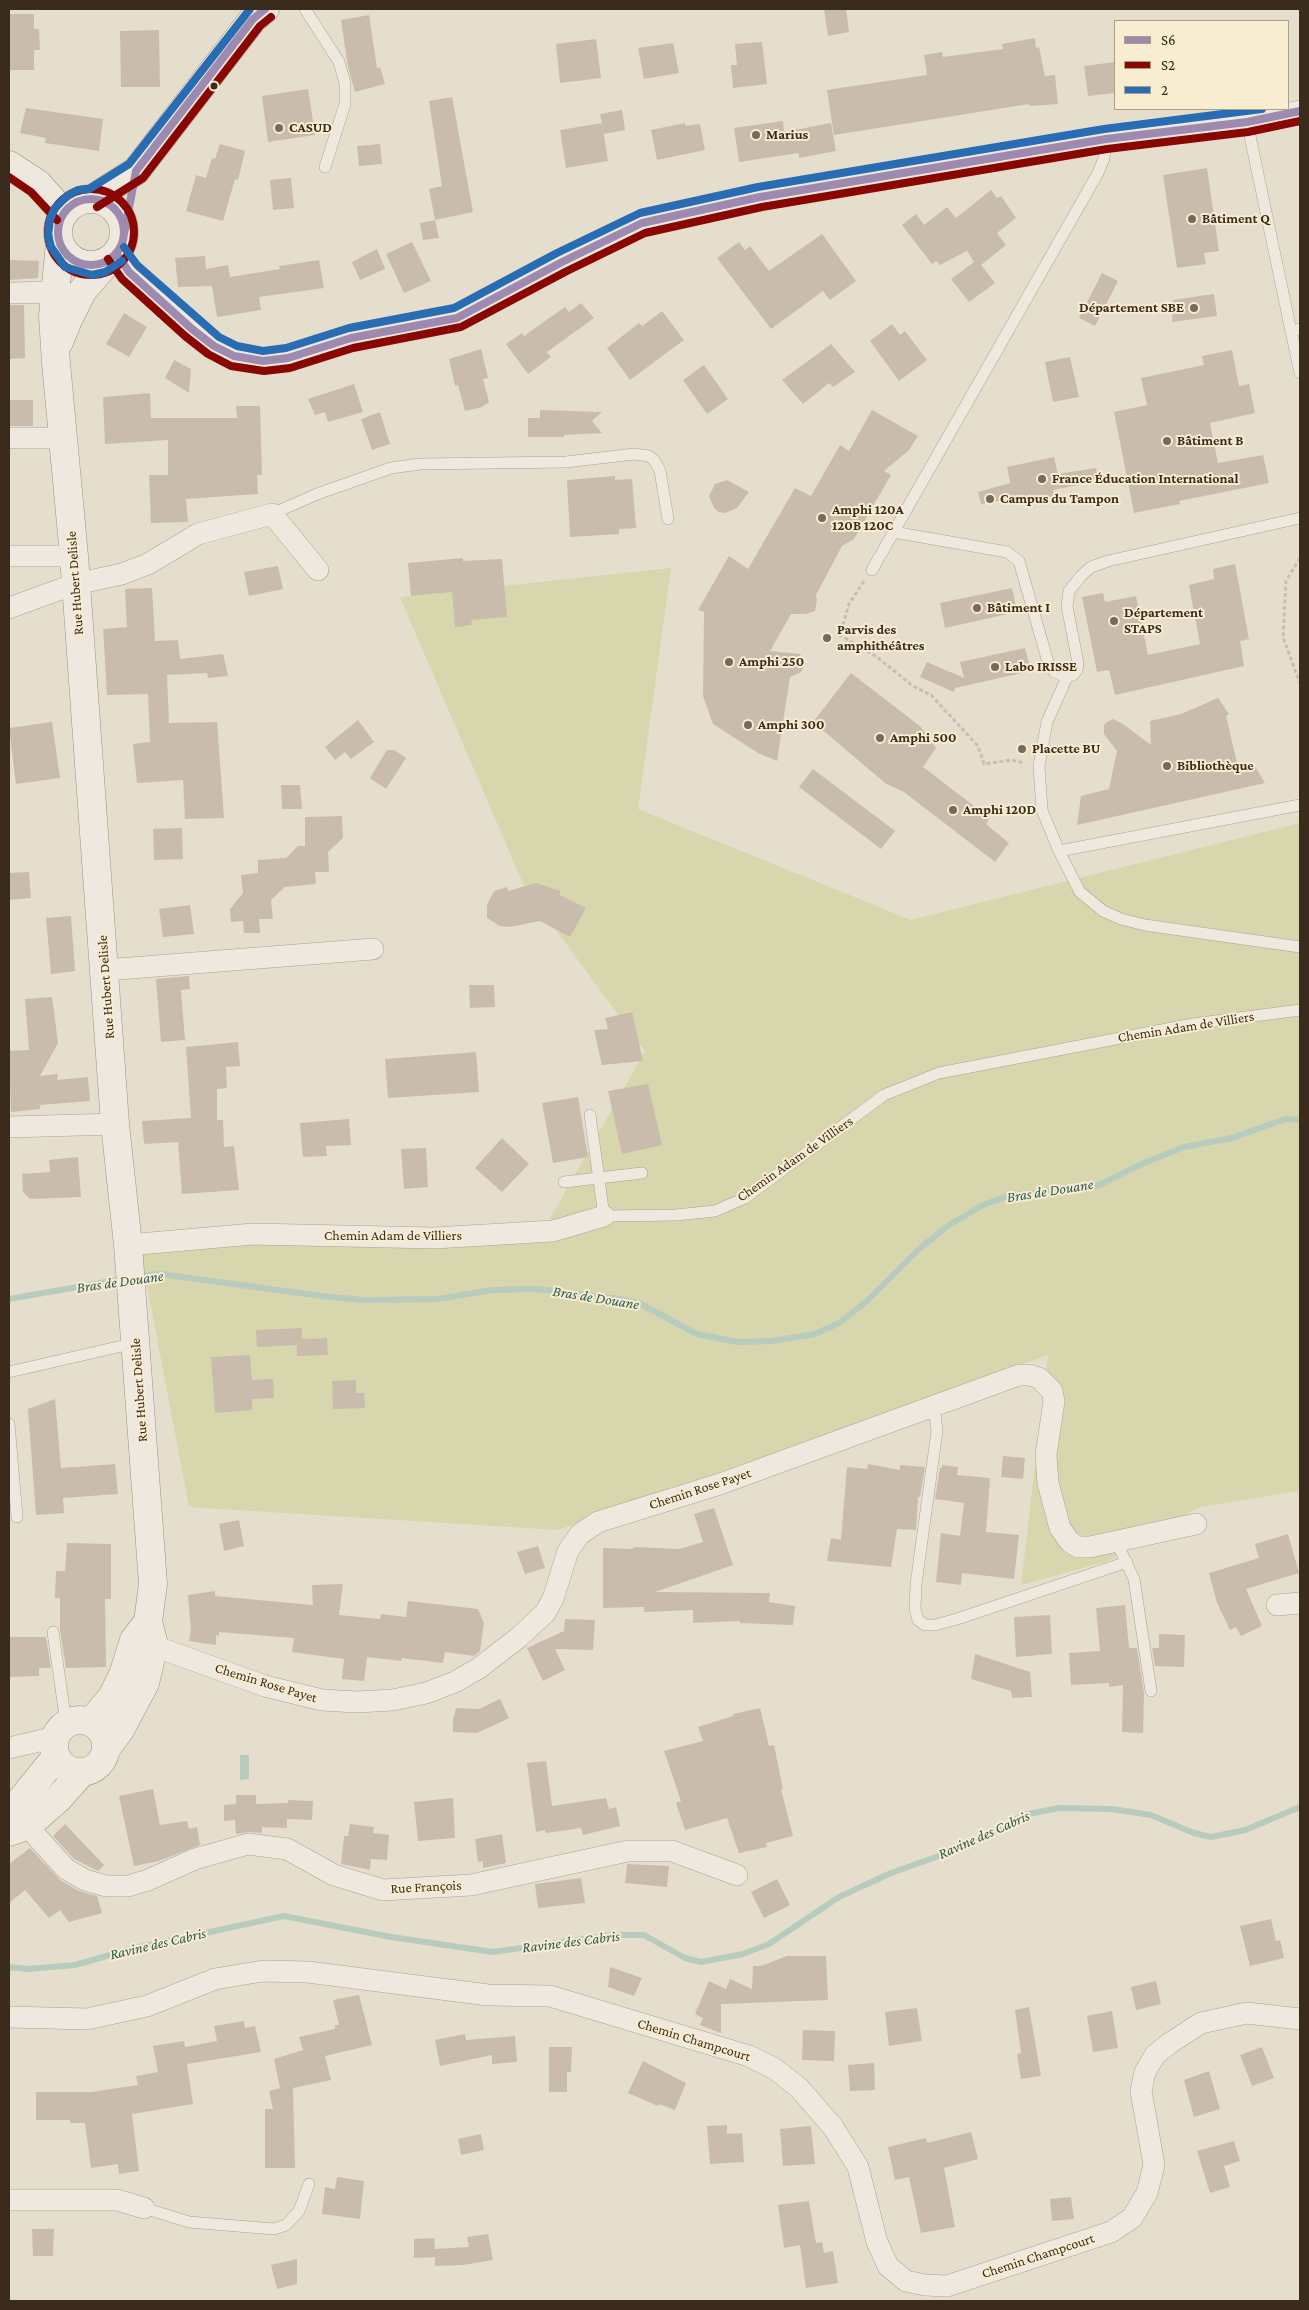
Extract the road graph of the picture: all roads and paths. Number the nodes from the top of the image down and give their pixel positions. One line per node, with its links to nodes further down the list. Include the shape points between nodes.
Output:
1 (265, 9): 8 (main road, via 253,19)
2 (305, 9): 7 (lane, via 339,62 345,83 345,104)
3 (1300, 111): 4 (street)
4 (1247, 122): 5 (street); 15 (lane)
5 (1106, 140): 12 (street, via 760,197 642,222 457,318 351,338 288,358 263,362 234,356 192,330 129,272); 23 (lane, via 1098,174)
6 (9, 165): 10 (main road, via 38,184)
7 (326, 167)
8 (136, 171): 9 (main road); 12 (main road)
9 (92, 199): 10 (main road, via 77,203); 12 (main road, via 111,206 123,223)
10 (64, 213): 11 (main road, Rue Hubert Delisle, via 58,233)
11 (60, 244): 12 (main road, via 65,252 81,263 91,265); 13 (main road, Rue Hubert Delisle)
12 (116, 249): 16 (main road, Rue Hubert Delisle, via 83,290)
13 (56, 292): 14 (street); 16 (main road, Rue Hubert Delisle, via 53,316)
14 (9, 293)
15 (1296, 330): 17 (lane)
16 (56, 351): 19 (main road, Rue Hubert Delisle)
17 (1300, 373)
18 (9, 438): 19 (street)
19 (63, 438): 25 (main road, Rue Hubert Delisle)
20 (272, 514): 22 (lane, via 390,468 420,464 566,462 634,454 649,456 660,471); 27 (street); 29 (street, via 198,534 148,564 122,574)
21 (1300, 518): 31 (lane, via 1091,567 1069,591 1067,606 1078,664 1073,675)
22 (668, 519)
23 (893, 530): 28 (lane); 31 (lane, via 1007,552 1020,561 1048,662 1054,672)
24 (9, 556): 25 (street)
25 (74, 556): 29 (main road, Rue Hubert Delisle)
26 (1300, 558): 32 (path, via 1286,580 1283,637)
27 (318, 570)
28 (872, 570): 33 (path, via 849,604 840,636 877,657 931,695 978,746 984,764 1011,760)
29 (75, 584): 30 (street); 38 (main road, Rue Hubert Delisle)
30 (9, 608)
31 (1067, 677): 33 (lane, via 1047,722)
32 (1300, 684)
33 (1039, 766): 35 (lane, via 1042,810)
34 (1300, 805): 35 (lane)
35 (1059, 851): 36 (lane, via 1080,892 1103,911 1120,919)
36 (1300, 947)
37 (373, 950): 38 (street)
38 (105, 970): 41 (main road, Rue Hubert Delisle)
39 (1300, 1010): 46 (lane, Chemin Adam de Villiers, via 1193,1024 939,1074 884,1095 745,1198 715,1210 676,1215)
40 (590, 1115): 44 (lane)
41 (116, 1124): 42 (street); 47 (main road, Rue Hubert Delisle)
42 (9, 1127)
43 (642, 1173): 44 (lane)
44 (599, 1178): 45 (lane); 46 (lane)
45 (564, 1182)
46 (604, 1216): 47 (street, Chemin Adam de Villiers, via 553,1231 434,1238 253,1234)
47 (128, 1251): 48 (main road, Rue Hubert Delisle)
48 (134, 1332): 49 (lane); 59 (main road, Rue Hubert Delisle, via 153,1584)
49 (9, 1372)
50 (934, 1405): 54 (street, Chemin Rose Payet, via 1019,1375 1029,1375 1047,1383 1054,1401 1046,1455 1048,1484 1060,1528 1078,1547); 55 (lane, via 936,1431 916,1584 918,1620 925,1625 935,1625 957,1619); 59 (street, Chemin Rose Payet, via 720,1484 598,1522 580,1534 568,1551 553,1599 545,1613 479,1668 456,1682 426,1693 393,1700 322,1700 265,1686)
51 (9, 1424): 52 (lane)
52 (17, 1517)
53 (1196, 1524): 54 (street, Chemin Rose Payet)
54 (1116, 1541): 55 (lane)
55 (1127, 1562): 60 (lane, via 1134,1579)
56 (1300, 1604): 57 (street)
57 (1277, 1605)
58 (53, 1632): 61 (lane)
59 (146, 1636): 61 (main road, Rue Hubert Delisle, via 112,1697); 63 (main road, Rue Hubert Delisle, via 145,1683)
60 (1151, 1691)
61 (67, 1735): 62 (street); 63 (main road, via 103,1733); 64 (main road, via 63,1765); 65 (main road, Rue Hubert Delisle)
62 (9, 1748)
63 (106, 1749): 64 (main road, Rue Hubert Delisle, via 98,1764)
64 (82, 1772): 65 (main road, Rue Hubert Delisle, via 58,1799)
65 (15, 1824): 66 (street, Rue François, via 66,1869 85,1880 106,1886 128,1886 195,1859 248,1844 287,1849 334,1875 383,1890 471,1885 628,1851 672,1850)
66 (737, 1875)
67 (9, 2016): 68 (street, Chemin Champcourt, via 86,2019 147,2006 215,1979 263,1971 308,1972 488,1996 550,1996 749,2056 775,2070 799,2088 832,2127 858,2167 878,2242 888,2266 906,2280 947,2286 1111,2232 1132,2218 1147,2193 1154,2164 1141,2092 1145,2072 1155,2055 1170,2043 1201,2023 1247,2013)
68 (1300, 2019)
69 (309, 2184): 71 (lane, via 299,2211 286,2225 274,2229 189,2222)
70 (9, 2200): 71 (street, via 117,2200)
71 (144, 2208)

